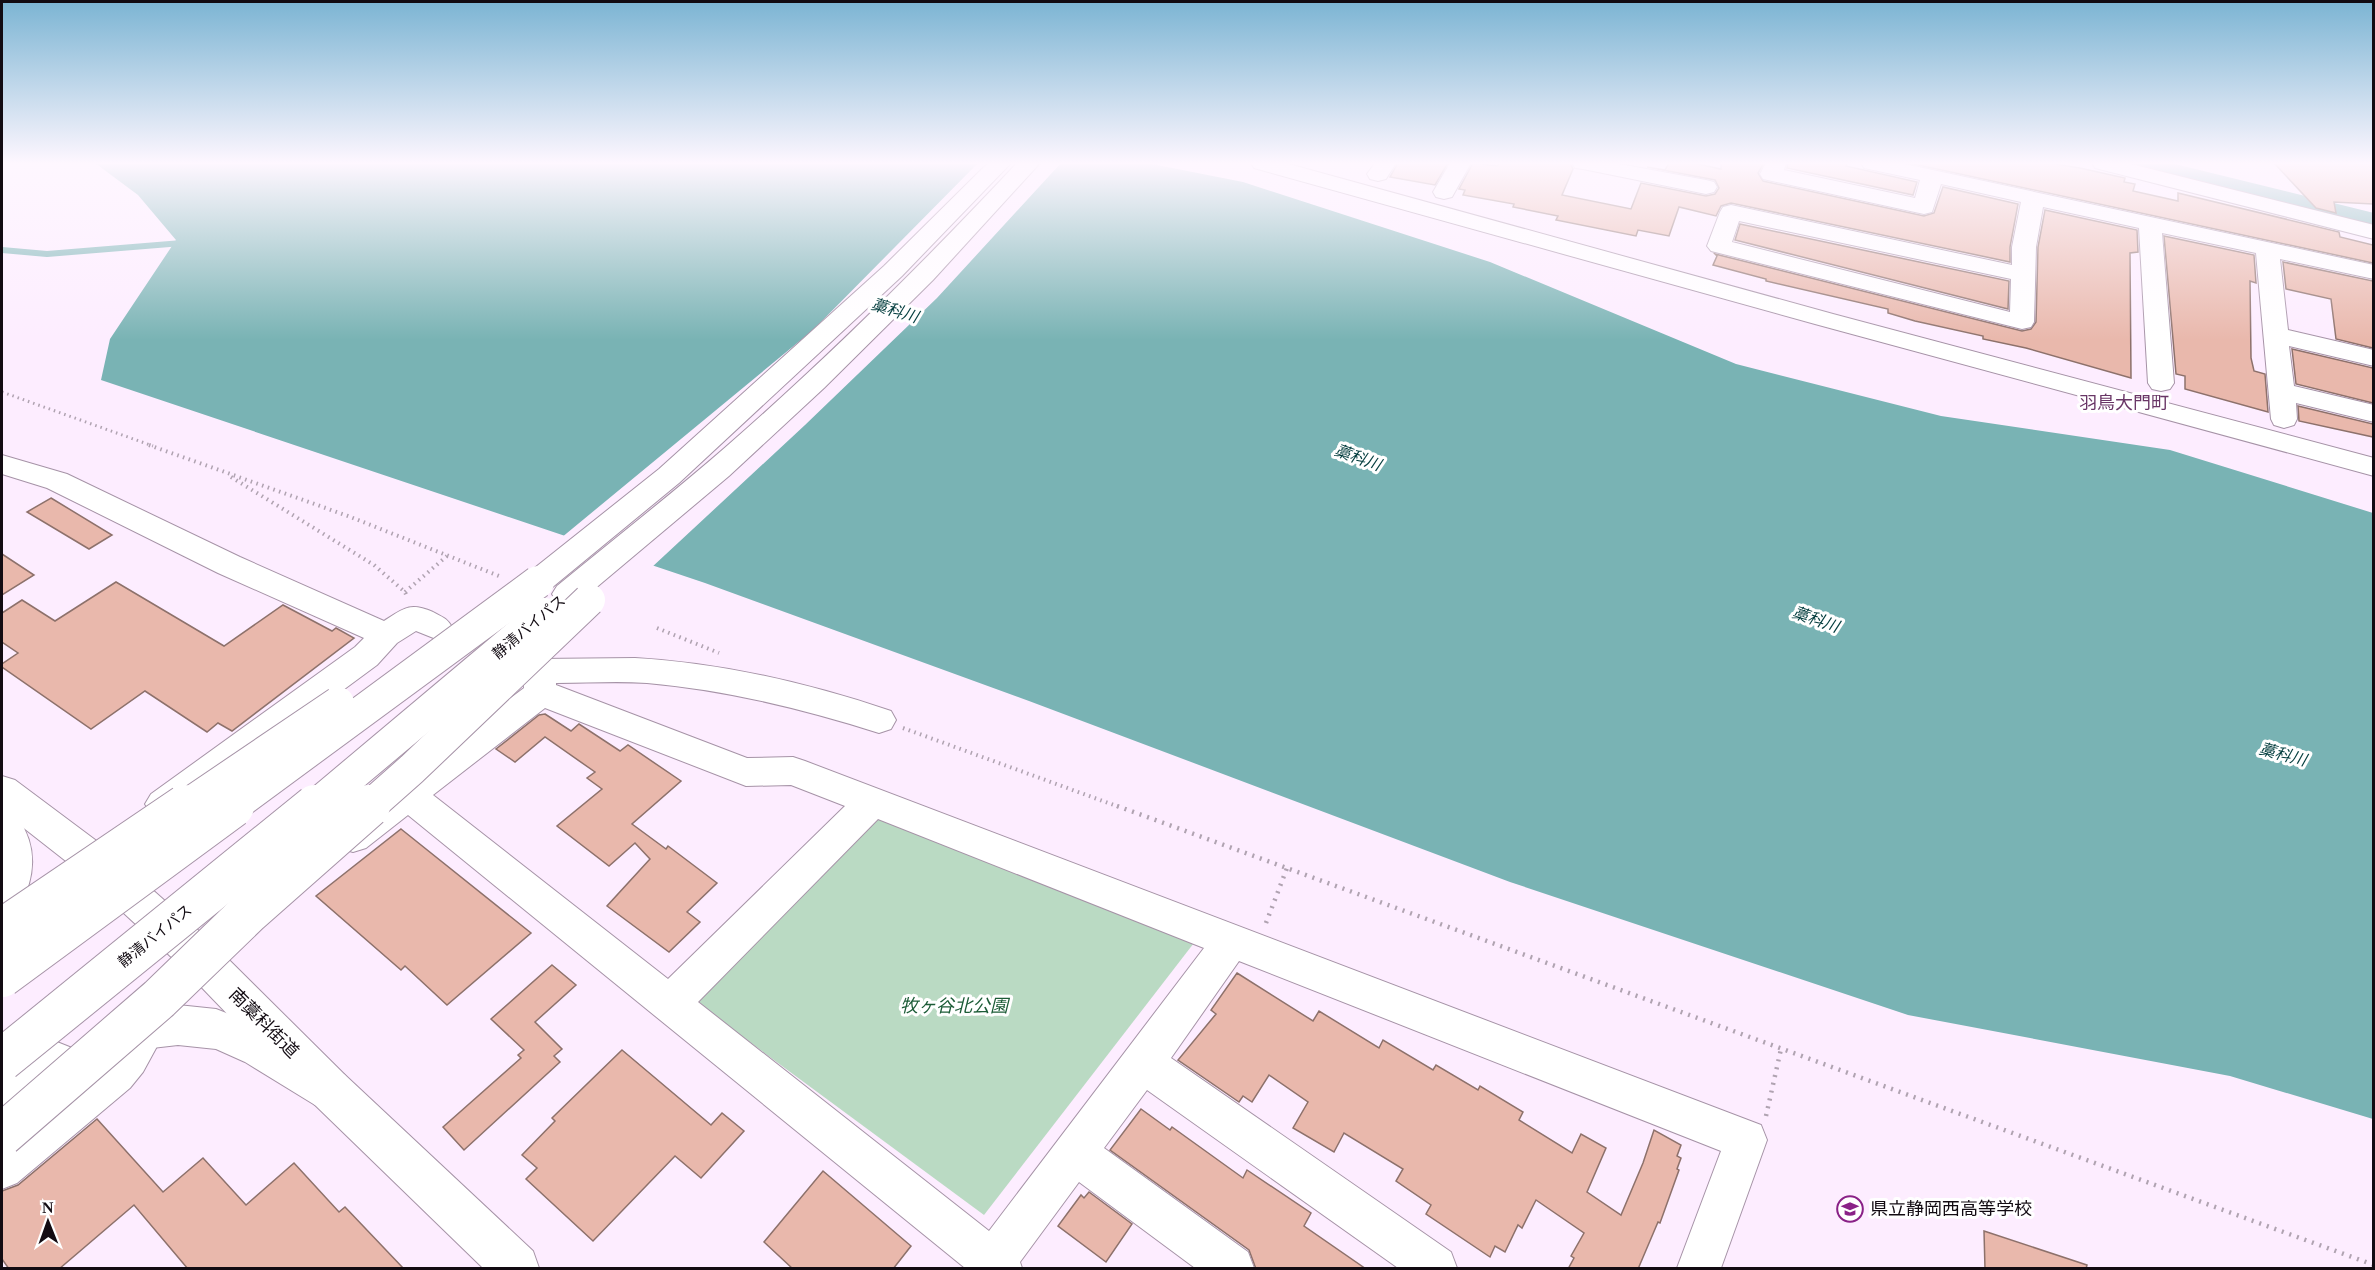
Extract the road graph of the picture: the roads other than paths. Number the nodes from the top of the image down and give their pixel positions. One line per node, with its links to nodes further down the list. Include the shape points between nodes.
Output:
1 (940, 222): 22 (main road, 静清バイパス)
2 (975, 222): 22 (main road, 静清バイパス, via 820,377)
3 (1477, 222): 24 (street)
4 (1727, 222): 15 (street, via 1719,246)
5 (1780, 222): 11 (street)
6 (2029, 222): 14 (street)
7 (2142, 222): 9 (street)
8 (2342, 222): 10 (street)
9 (2150, 224): 12 (street); 18 (street)
10 (2373, 232)
11 (1889, 245): 14 (street); 15 (street)
12 (2267, 248): 13 (street); 16 (street)
13 (2373, 272)
14 (2025, 275): 15 (street, via 2022,322)
15 (1881, 288)
16 (2276, 335): 17 (street); 19 (street)
17 (2373, 358)
18 (2161, 383)
19 (2282, 391): 20 (street); 21 (street)
20 (2373, 414)
21 (2284, 419)
22 (725, 444): 36 (main road, bridge); 39 (main road, 静清バイパス, bridge, via 669,476 538,582); 42 (main road, 静清バイパス, bridge, via 388,747); 47 (main road, bridge, via 589,600 412,769 249,912 150,1007)
23 (2, 464): 26 (street, via 57,481 229,565)
24 (2373, 466)
25 (418, 612): 26 (street)
26 (386, 635): 33 (street, via 366,656)
27 (541, 693): 28 (street, via 538,671 647,671 756,689); 30 (street); 31 (street, via 746,772 793,771)
28 (879, 720)
29 (2, 791): 33 (main road, 南藁科街道)
30 (409, 796): 38 (street); 40 (street)
31 (873, 802): 37 (street); 40 (street)
32 (2, 823): 34 (main road, via 15,851 13,879)
33 (89, 857): 35 (main road); 38 (main road, 南藁科街道)
34 (2, 905)
35 (2, 921)
36 (2, 930)
37 (1244, 945): 44 (street); 54 (street, via 1746,1140)
38 (195, 953): 43 (main road); 45 (main road, 南藁科街道)
39 (2, 976)
40 (669, 1004): 50 (street)
41 (147, 1028): 43 (main road, via 105,1040); 45 (main road, via 214,1028 241,1039); 49 (street, via 116,1074)
42 (2, 1059)
43 (58, 1062): 46 (main road)
44 (1143, 1063): 48 (street); 53 (street)
45 (330, 1090): 51 (main road, 南藁科街道)
46 (2, 1106)
47 (2, 1135)
48 (1075, 1153): 50 (street); 52 (street)
49 (2, 1168)
50 (993, 1267)
51 (516, 1269)
52 (1232, 1269)
53 (1435, 1269)
54 (1699, 1269)

